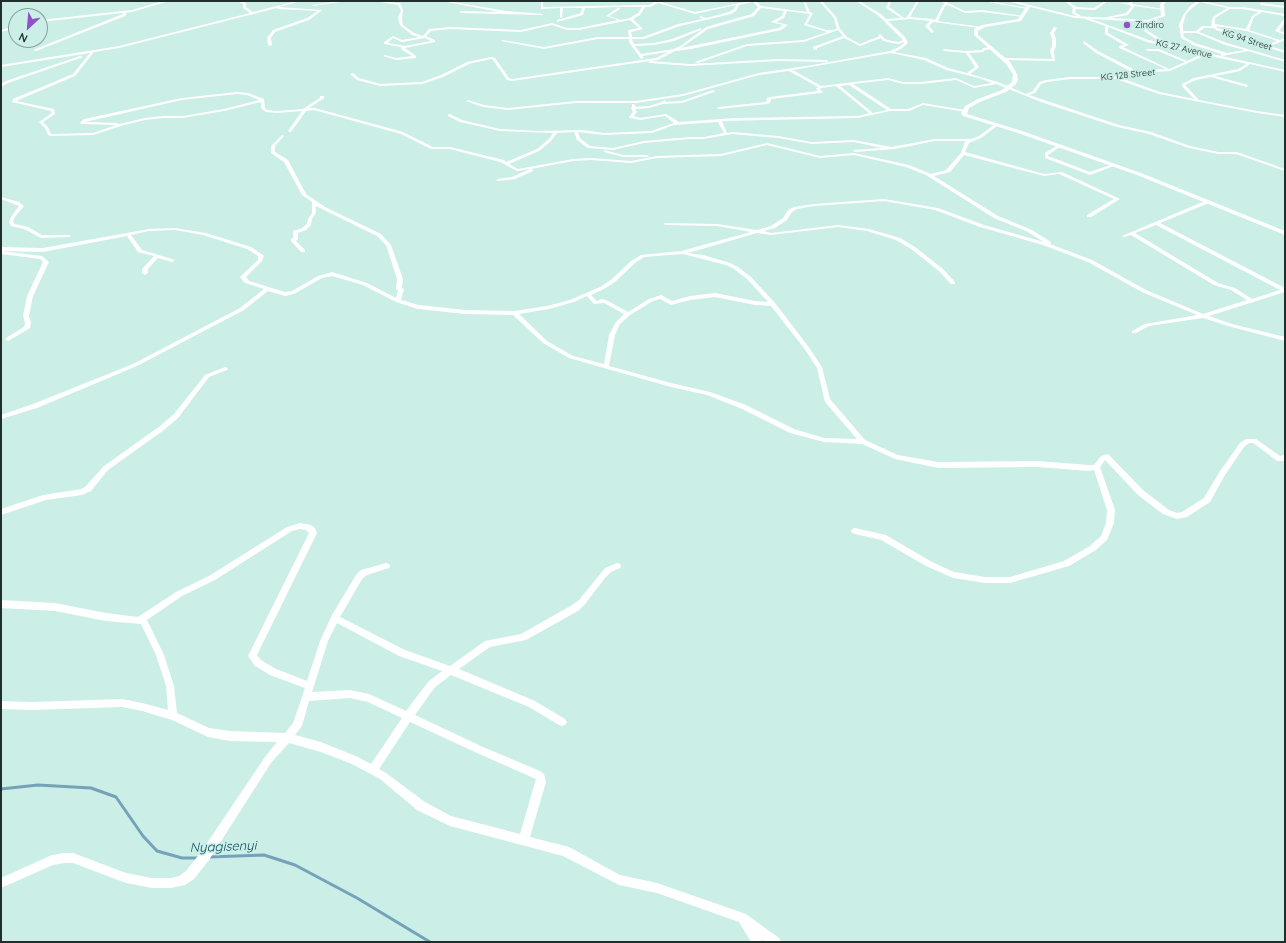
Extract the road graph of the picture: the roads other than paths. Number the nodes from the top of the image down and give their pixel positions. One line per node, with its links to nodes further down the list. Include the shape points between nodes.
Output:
1 (167, 1): 48 (main road)
2 (239, 1): 52 (street)
3 (300, 1): 29 (street)
4 (346, 1): 29 (street, via 323,5)
5 (376, 1): 87 (street, via 399,4 402,10 400,22 415,34)
6 (443, 1): 53 (street)
7 (542, 1): 41 (street)
8 (649, 1): 24 (street)
9 (754, 1): 34 (street); 42 (street)
10 (820, 1): 81 (street, via 835,18)
11 (857, 1): 68 (street)
12 (890, 1): 61 (street, via 887,7)
13 (918, 1): 62 (street)
14 (942, 1): 31 (street)
15 (960, 1): 16 (street)
16 (965, 1)
17 (984, 1): 38 (street)
18 (1009, 1): 38 (main road)
19 (1018, 1): 38 (street)
20 (1066, 1): 43 (street)
21 (1108, 1): 43 (street, via 1095,9)
22 (1166, 1): 46 (main road, via 1162,4)
23 (1199, 1): 44 (street); 84 (street, via 1186,11)
24 (660, 2): 33 (street); 50 (street)
25 (735, 2): 34 (street)
26 (805, 3): 54 (street)
27 (1121, 3): 28 (street)
28 (1131, 3): 46 (street); 64 (street, via 1133,7 1127,14)
29 (288, 4): 40 (street)
30 (780, 4): 45 (street)
31 (947, 4): 57 (street, via 965,12 982,11); 69 (street)
32 (1261, 4): 39 (street)
33 (644, 6): 37 (street); 65 (street, via 639,14)
34 (738, 6): 50 (street); 66 (street, via 730,13)
35 (562, 7): 36 (street); 41 (street); 58 (street)
36 (584, 7): 37 (street); 73 (street, via 582,14)
37 (620, 7): 72 (street, via 606,16)
38 (1027, 7): 57 (main road); 59 (main road)
39 (1285, 7)
40 (272, 8): 52 (street); 96 (street, via 321,10 308,19 274,31)
41 (542, 8): 55 (street)
42 (760, 8): 45 (street); 79 (street, via 753,15)
43 (1075, 8): 59 (street, via 1073,12)
44 (1229, 8): 51 (street); 76 (street, KG 94 Street, via 1216,16)
45 (780, 9): 47 (street)
46 (1163, 9): 70 (main road, via 1163,15)
47 (786, 10): 54 (street); 104 (street, via 783,17 773,22 786,25 780,29)
48 (126, 12): 67 (main road); 103 (street)
49 (461, 12): 53 (street)
50 (690, 12): 66 (street)
51 (1262, 12): 56 (street); 82 (street, via 1253,17)
52 (252, 13): 74 (street)
53 (523, 13): 55 (street)
54 (809, 13): 81 (street, via 812,14 806,22 807,25 828,31)
55 (542, 14): 60 (street)
56 (1285, 15)
57 (1023, 16): 77 (main road, via 1019,20)
58 (561, 17)
59 (1080, 17): 63 (main road)
60 (541, 18)
61 (903, 18): 62 (street); 68 (street)
62 (908, 18): 69 (street)
63 (1086, 18): 64 (main road); 75 (street, KG 27 Avenue)
64 (1105, 18): 70 (main road)
65 (631, 19): 72 (street); 89 (street, via 641,29 630,30)
66 (705, 19): 89 (street, via 678,25 643,38)
67 (48, 20)
68 (886, 20): 91 (street)
69 (935, 20): 77 (street); 83 (street, via 927,26)
70 (1156, 20): 98 (street, via 1146,28 1146,31)
71 (1285, 20): 86 (street, via 1277,31)
72 (624, 21): 73 (street, via 570,30)
73 (552, 24): 87 (street, via 520,31 446,28 430,30)
74 (202, 26): 78 (street); 108 (street)
75 (1106, 26): 98 (street, KG 27 Avenue, via 1144,40); 128 (street, via 1106,33 1127,45 1120,47)
76 (1214, 26): 82 (street); 85 (street, via 1203,27); 99 (street, KG 94 Street, via 1221,32)
77 (980, 27): 101 (main road, via 976,30 976,35)
78 (211, 28)
79 (706, 28): 97 (street, via 654,44); 104 (street)
80 (1054, 28): 118 (street, via 1054,60)
81 (839, 29): 88 (street); 124 (street, via 804,41 742,46)
82 (1247, 30): 93 (street)
83 (932, 32)
84 (1181, 32): 85 (street); 113 (street, via 1182,37 1188,41)
85 (1197, 32): 107 (street)
86 (1285, 34)
87 (425, 36): 100 (street, via 434,41); 100 (street, via 402,41 393,37 385,41 388,45)
88 (845, 36): 91 (street, via 860,45 881,36 884,40 897,43); 102 (street, via 814,48)
89 (630, 37): 92 (street, via 598,38 544,48); 97 (street)
90 (1285, 39): 93 (street)
91 (906, 40): 109 (street, via 900,48)
92 (503, 41)
93 (1281, 41): 95 (street); 99 (street)
94 (1084, 42): 129 (street, via 1092,49)
95 (1285, 42)
96 (270, 45)
97 (633, 45): 114 (street)
98 (1169, 45): 112 (street, KG 27 Avenue)
99 (1267, 47): 107 (street); 111 (street, KG 94 Street)
100 (403, 48): 116 (street, via 415,57 396,59)
101 (991, 48): 110 (street); 118 (main road)
102 (816, 49)
103 (35, 50)
104 (677, 50): 114 (street); 119 (street, via 659,58)
105 (944, 50): 110 (street)
106 (1147, 50): 121 (street, via 1158,50)
107 (1249, 51): 113 (street); 122 (street)
108 (92, 52): 115 (street); 126 (street)
109 (891, 52): 123 (street); 132 (street)
110 (967, 52): 132 (street, via 977,68)
111 (1285, 52)
112 (1205, 54): 117 (street, KG 27 Avenue); 121 (street, KG 128 Street)
113 (1226, 54): 117 (street)
114 (639, 55): 119 (street)
115 (88, 56): 139 (street, via 43,69); 164 (street, via 74,75 17,98 14,102 53,110 54,112 41,122 50,135 54,136 93,134)
116 (385, 56)
117 (1217, 57): 125 (street, KG 27 Avenue)
118 (1004, 59): 142 (main road, via 1015,74 1014,84)
119 (646, 60): 120 (street)
120 (638, 61): 124 (street); 131 (street, via 512,80 508,79 491,58 462,65 422,83 380,85 358,79)
121 (1186, 61): 128 (street, KG 128 Street)
122 (1285, 61)
123 (835, 62): 124 (street, via 779,60); 127 (street)
124 (690, 64)
125 (1249, 64): 130 (street, KG 27 Avenue); 133 (street, via 1239,70)
126 (1, 66)
127 (790, 70): 135 (street); 141 (street)
128 (1169, 70): 129 (street, KG 128 Street)
129 (1136, 72): 134 (street, KG 128 Street, via 1118,74)
130 (1283, 72)
131 (352, 74)
132 (969, 74): 137 (street)
133 (1212, 76): 140 (street); 147 (street, via 1195,79 1183,85)
134 (1116, 78): 143 (street, KG 128 Street, via 1046,81); 147 (street, via 1155,91)
135 (732, 81): 145 (street); 150 (street, via 684,102)
136 (850, 83): 137 (street, via 888,79 903,83 921,83 956,79 974,87); 138 (street); 155 (street)
137 (997, 83): 142 (street)
138 (837, 85): 141 (street); 157 (street)
139 (1, 86)
140 (1247, 86)
141 (820, 87): 151 (street, via 818,89 821,92 770,98 767,103)
142 (1009, 88): 143 (street); 156 (main road, via 975,102)
143 (1028, 94): 184 (street, via 1045,102 1189,147 1218,153 1236,153)
144 (321, 97): 154 (street)
145 (670, 97): 149 (street); 150 (street)
146 (264, 100): 154 (street, via 263,108 270,111); 164 (street, via 183,117 154,118); 164 (street, via 237,92 190,98 85,120 82,123)
147 (1197, 100): 159 (street)
148 (468, 101): 149 (street, via 491,108 508,109 576,102)
149 (633, 102): 152 (street)
150 (663, 103): 152 (street)
151 (738, 106): 153 (street); 160 (street)
152 (635, 108): 163 (street, via 631,117 666,115)
153 (720, 108)
154 (305, 109): 167 (street); 181 (street, via 384,127 432,148 461,150)
155 (890, 110): 156 (street, via 909,110 923,104); 157 (street)
156 (965, 111): 165 (main road, via 965,115)
157 (872, 114): 160 (street, via 847,117)
158 (449, 115): 169 (street, via 462,121 500,130)
159 (1285, 116)
160 (746, 119): 161 (street)
161 (719, 120): 162 (street); 170 (street)
162 (697, 122): 163 (street); 166 (street, via 695,127)
163 (677, 123): 166 (street)
164 (123, 124)
165 (996, 125): 172 (street, via 980,138); 173 (main road)
166 (666, 127): 168 (street, via 646,133 604,134)
167 (290, 130)
168 (576, 131): 169 (street); 174 (street, via 578,139)
169 (556, 132): 181 (street, via 538,150)
170 (726, 134): 174 (street, via 653,141 613,149); 175 (street, via 778,136 812,143 854,142)
171 (282, 136): 188 (street, via 273,146 273,153 286,161 304,195)
172 (970, 140): 175 (street, via 935,140); 176 (street, via 966,143)
173 (1059, 146): 182 (main road); 182 (street, via 1046,154 1046,157 1090,174)
174 (589, 147): 178 (street)
175 (890, 148): 177 (street)
176 (963, 153): 185 (street, via 948,171); 190 (street, via 1044,175 1060,173 1118,199)
177 (842, 154): 179 (street, via 820,157 768,144 721,155); 185 (street, via 854,154 900,164)
178 (623, 156): 179 (street); 180 (street)
179 (664, 157): 180 (street)
180 (612, 161): 183 (street, via 573,160)
181 (506, 163): 183 (street, via 517,170)
182 (1112, 166): 189 (main road, via 1139,174)
183 (532, 167): 186 (street, via 518,176 505,181)
184 (1285, 170)
185 (930, 175): 200 (street, via 996,216 1030,231)
186 (499, 180)
187 (1, 198): 197 (street, via 22,206 13,217 13,225 26,228 41,237)
188 (314, 202): 201 (street, via 314,213 309,226 295,232 296,239 293,240); 212 (street, via 383,238 400,279)
189 (1207, 202): 191 (street); 195 (main road)
190 (1089, 216)
191 (1157, 223): 194 (street); 209 (street)
192 (666, 224): 193 (street, via 718,225)
193 (758, 233): 200 (street, via 780,223 796,208 884,200 936,209); 203 (street); 207 (street, via 782,234 838,226 867,230 898,239 913,248)
194 (1131, 233): 198 (street); 211 (street, via 1216,284 1232,289)
195 (1285, 233)
196 (129, 235): 204 (street, via 140,251)
197 (69, 236)
198 (1124, 236)
199 (1, 248): 208 (street, via 43,250 150,230 187,230 233,242 260,254 260,260 243,277 249,283)
200 (1055, 248): 216 (street, via 1090,261 1144,291)
201 (303, 250)
202 (1, 252): 218 (street, via 42,258 46,262 30,296 26,316 27,328)
203 (681, 253): 210 (street, via 643,256 613,281); 213 (street, via 716,260 736,268)
204 (157, 256): 205 (street); 206 (street, via 145,269)
205 (172, 260)
206 (145, 273)
207 (953, 283)
208 (267, 289): 212 (street, via 288,294 320,277 332,274 365,284); 222 (street, via 238,311 135,365 35,406)
209 (1284, 290): 211 (street)
210 (588, 294): 214 (street, via 547,308); 215 (street, via 596,303 606,302)
211 (1250, 300): 216 (street)
212 (398, 301): 214 (street, via 435,310)
213 (773, 304): 215 (street, via 715,295 672,303 661,297); 223 (street, via 820,368 827,400)
214 (515, 313): 220 (street, via 545,342 560,352)
215 (628, 314): 220 (street, via 618,323 612,335)
216 (1202, 316): 217 (street, via 1147,325); 219 (street, via 1230,326)
217 (1134, 332)
218 (8, 339)
219 (1285, 339)
220 (606, 367): 223 (street, via 708,393 744,407 792,431 809,436 824,440)
221 (225, 369): 227 (street, via 207,376 176,416 106,468 88,489 46,497)
222 (1, 417)
223 (863, 442): 226 (street, via 898,457 938,465 1037,464)
224 (1282, 458): 225 (street); 226 (street, via 1254,441 1248,441 1242,445 1222,473 1207,500 1184,515 1177,516 1166,512 1141,493 1106,458 1103,458)
225 (1285, 465)
226 (1096, 467): 228 (street, via 1111,510 1110,523 1104,538 1093,548 1066,564 1010,580 985,580 953,575 882,536)
227 (1, 512)
228 (855, 531)
229 (386, 566): 232 (street, via 364,572)
230 (617, 566): 234 (street, via 608,570 575,608 523,637 488,644)
231 (1, 604): 233 (street, via 55,607 106,617)
232 (334, 618): 234 (street, via 402,653); 235 (street)
233 (140, 620): 235 (street, via 179,594 212,578 290,529 308,527 313,533 252,656 273,672); 239 (street, via 144,621 160,655 170,686)
234 (450, 670): 238 (street, via 432,684); 240 (street, via 532,704)
235 (310, 686): 236 (street)
236 (306, 697): 238 (street, via 350,694 368,698); 241 (street, via 300,720)
237 (1, 705): 239 (street, via 122,703 142,706)
238 (409, 715): 242 (street); 243 (street, via 541,777)
239 (173, 716): 241 (street, via 208,732 230,736)
240 (562, 722)
241 (288, 738): 242 (street, via 321,747); 244 (street, via 268,760 205,856 190,875 181,881 152,883 126,878 73,858 64,858 52,860)
242 (373, 770): 243 (street, via 420,806 450,821)
243 (524, 839): 245 (street, via 565,851 619,880 657,888)
244 (1, 883)
245 (742, 918): 246 (street); 247 (street)
246 (757, 942)
247 (775, 942)

